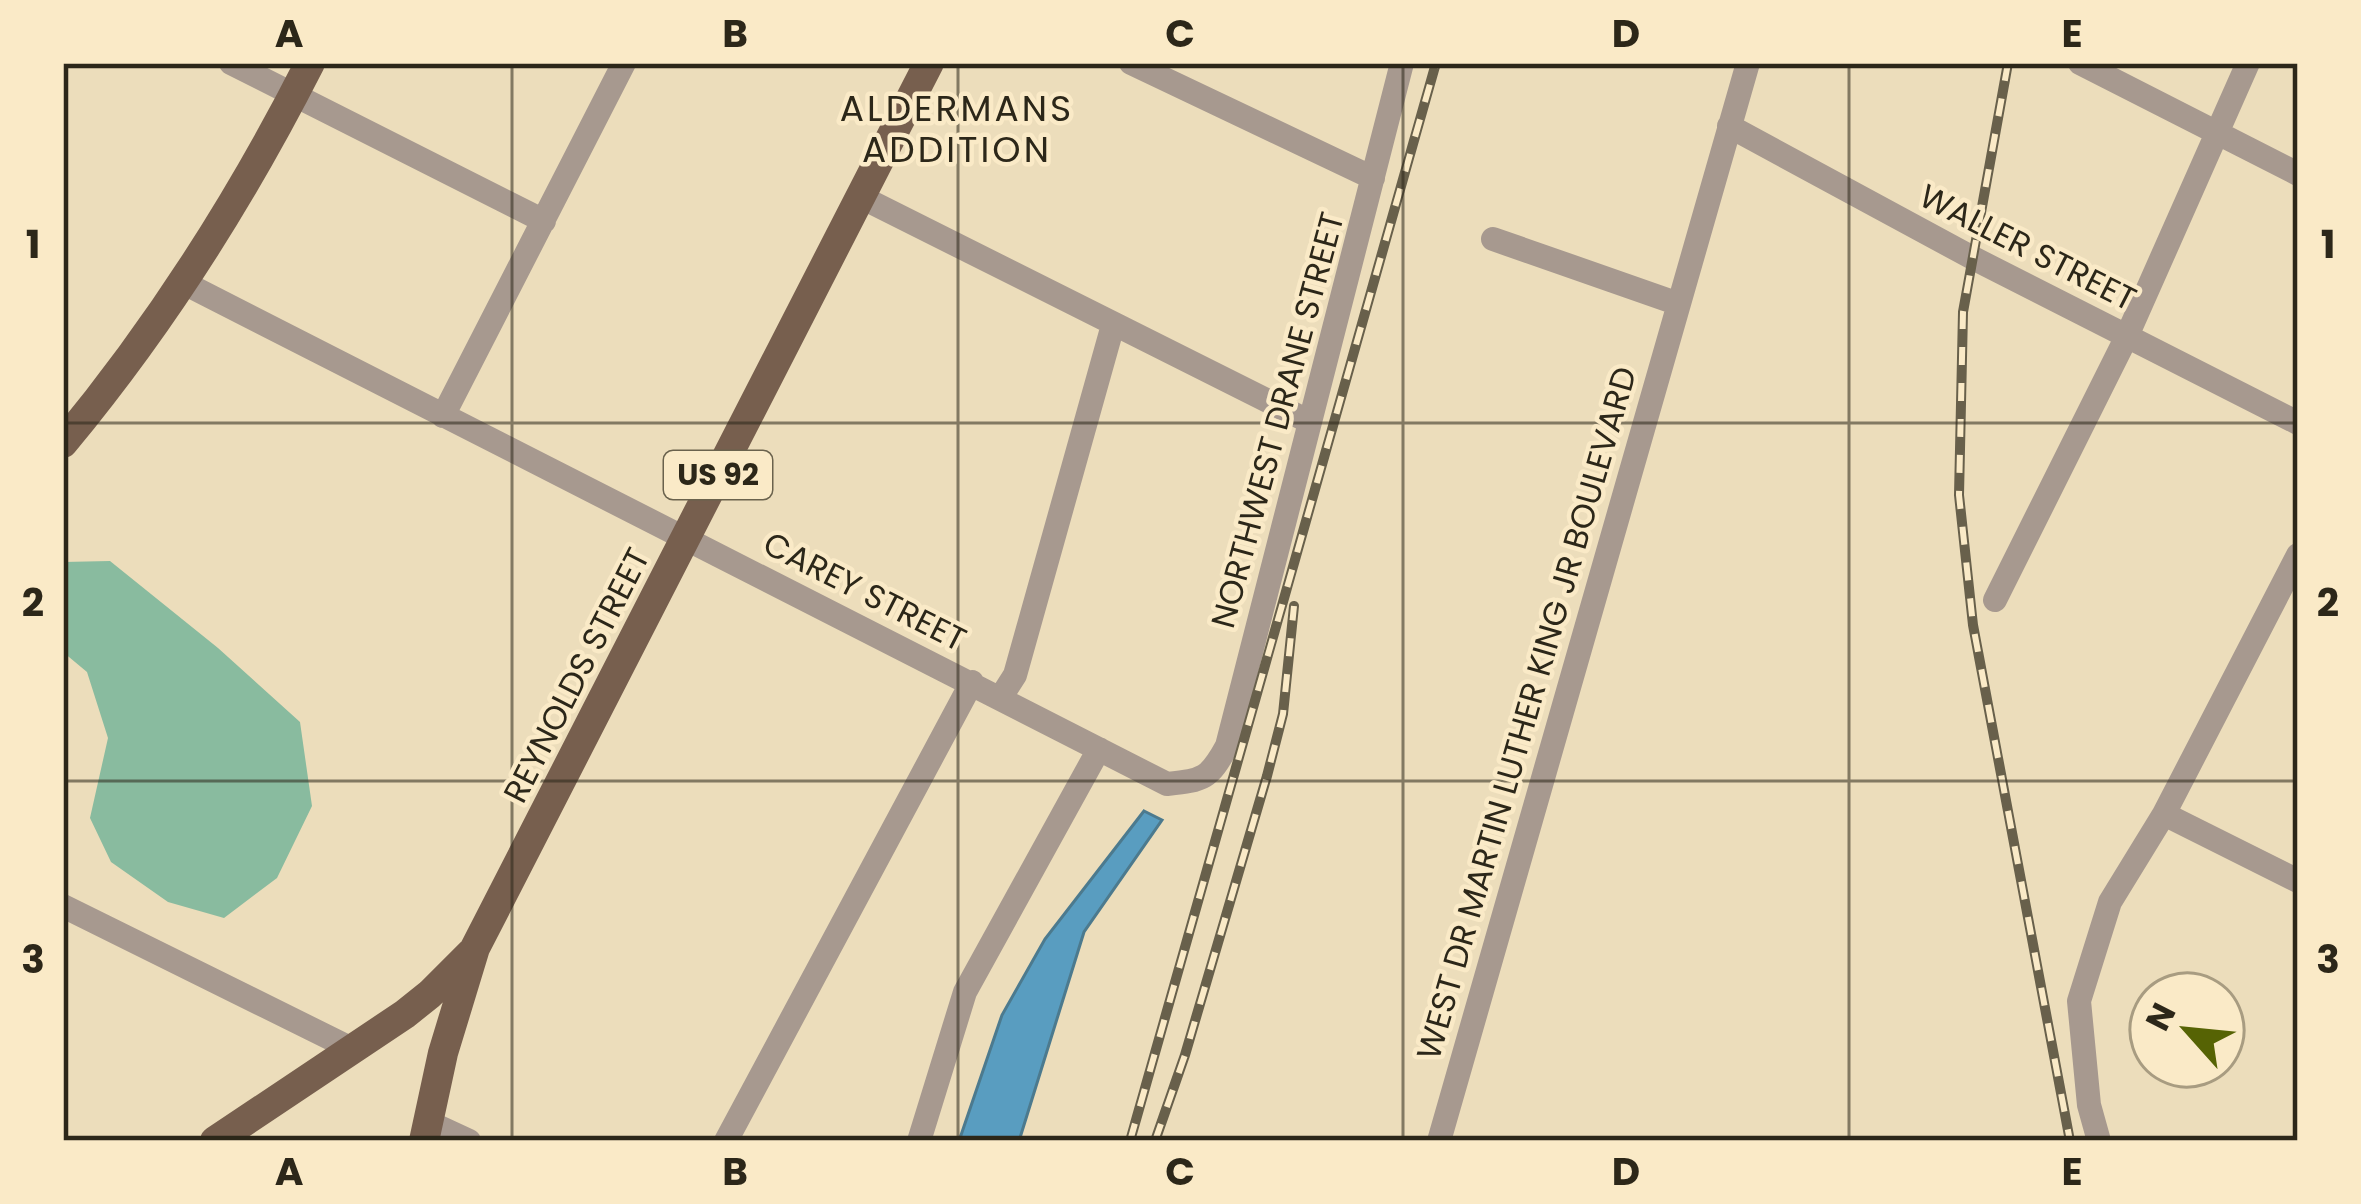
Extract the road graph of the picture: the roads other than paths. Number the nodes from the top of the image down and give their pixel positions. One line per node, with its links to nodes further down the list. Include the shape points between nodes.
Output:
1 (231, 63): 10 (street)
2 (310, 63): 10 (main road)
3 (624, 63): 16 (street)
4 (929, 63): 15 (main road, REYNOLDS STREET / US 92)
5 (1131, 63): 14 (street)
6 (1402, 63): 14 (street, NORTHWEST DRANE STREET)
7 (1748, 63): 11 (street, WEST DR MARTIN LUTHER KING JR BOULEVARD)
8 (2080, 63): 12 (street)
9 (2248, 63): 12 (street)
10 (295, 94): 16 (street); 18 (main road)
11 (1729, 126): 19 (street, WEST DR MARTIN LUTHER KING JR BOULEVARD); 21 (street, WALLER STREET)
12 (2216, 134): 13 (street); 21 (street)
13 (2298, 174)
14 (1373, 178): 23 (street, NORTHWEST DRANE STREET)
15 (861, 197): 20 (street); 26 (main road, REYNOLDS STREET / US 92)
16 (544, 220): 22 (street)
17 (1493, 239): 19 (street)
18 (184, 283): 22 (street, CAREY STREET); 25 (main road)
19 (1676, 303): 45 (street, WEST DR MARTIN LUTHER KING JR BOULEVARD)
20 (1113, 325): 23 (street); 30 (street, via 1015,675)
21 (2127, 336): 24 (street, WALLER STREET); 28 (street)
22 (443, 416): 26 (street, CAREY STREET)
23 (1310, 422): 32 (street, NORTHWEST DRANE STREET, via 1227,746 1212,773)
24 (2298, 423)
25 (63, 442)
26 (686, 539): 29 (street, CAREY STREET); 36 (main road, REYNOLDS STREET / US 92)
27 (2298, 555): 33 (street)
28 (1995, 601)
29 (972, 682): 30 (street, CAREY STREET); 43 (street)
30 (1001, 697): 31 (street, CAREY STREET)
31 (1099, 749): 32 (street, CAREY STREET, via 1167,784); 44 (street, via 965,992)
32 (1197, 781)
33 (2164, 814): 34 (street); 46 (street, via 2110,902 2079,1001)
34 (2298, 881)
35 (63, 906): 38 (street)
36 (475, 948): 37 (main road, US 92); 39 (main road, REYNOLDS STREET)
37 (404, 1014): 38 (main road, US 92); 39 (main road, via 430,1022)
38 (352, 1049): 41 (main road, US 92)
39 (443, 1053): 40 (main road, REYNOLDS STREET)
40 (426, 1131): 42 (street)
41 (215, 1141)
42 (469, 1141)
43 (726, 1141)
44 (919, 1141)
45 (1439, 1141)
46 (2099, 1141)

